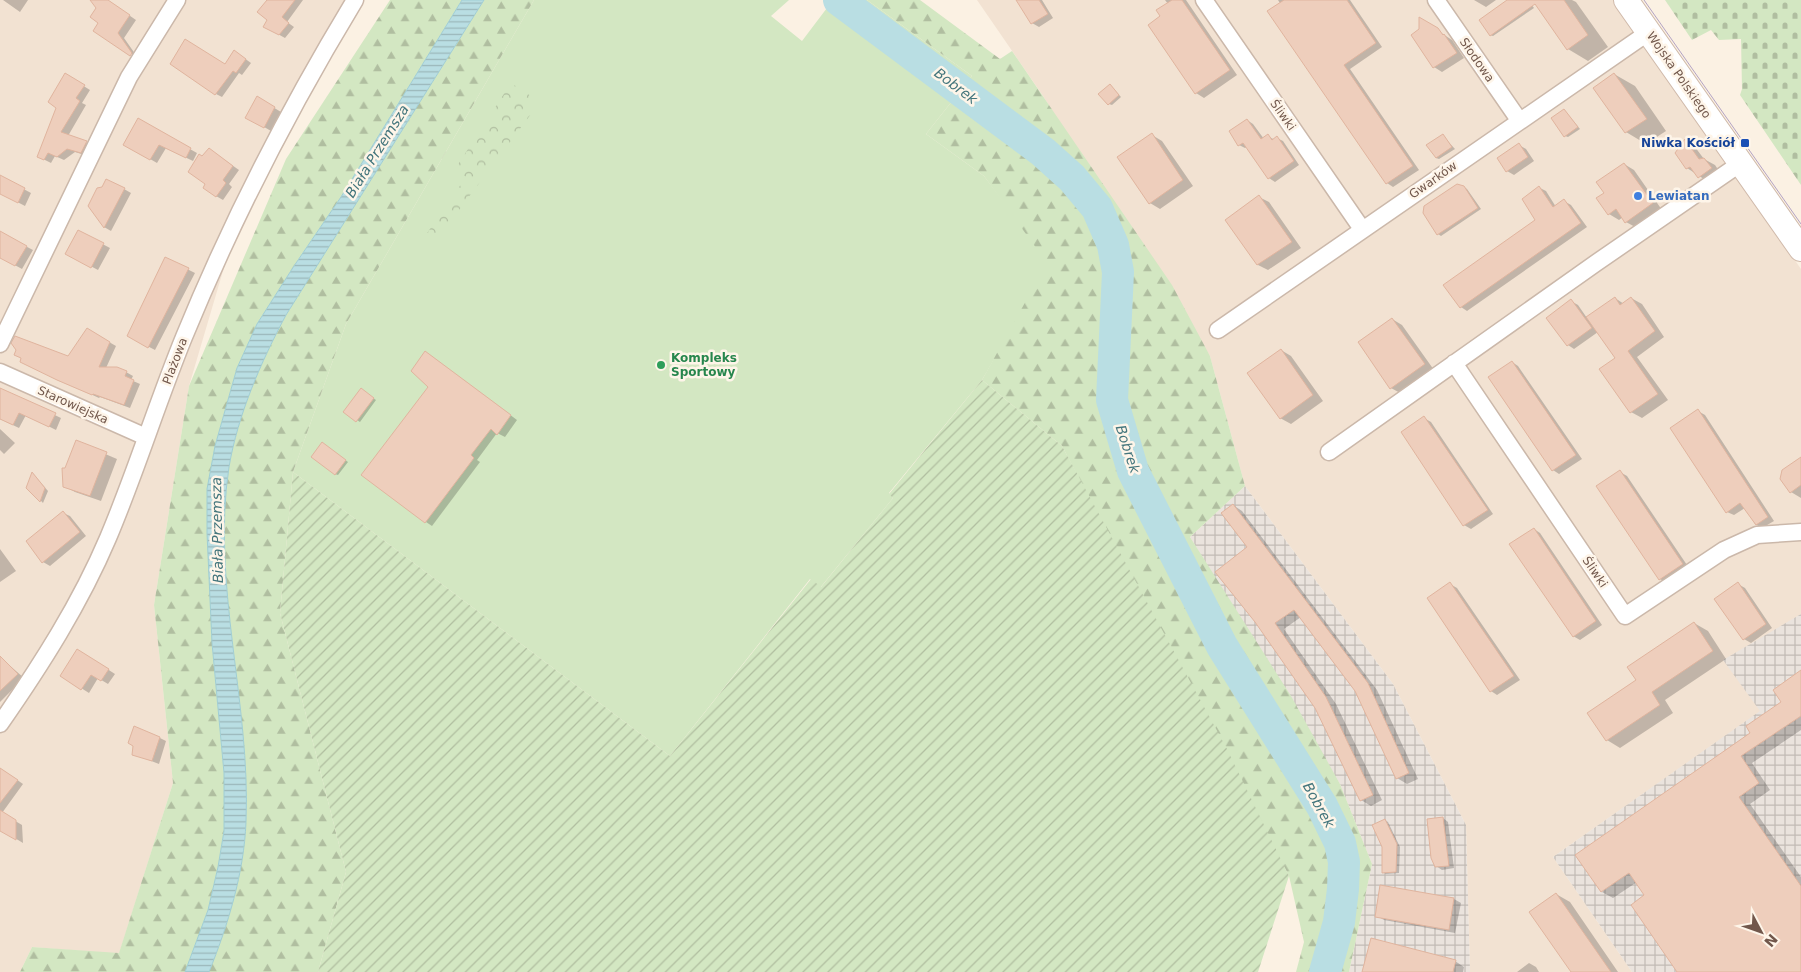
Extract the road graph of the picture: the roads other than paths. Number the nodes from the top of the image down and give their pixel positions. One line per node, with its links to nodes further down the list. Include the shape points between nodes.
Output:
1 (178, 0): 12 (street, via 129,77)
2 (355, 0): 15 (street, Plażowa, via 270,151 184,336)
3 (1204, 0): 9 (street, Śliwki)
4 (1436, 0): 7 (street, Słodowa)
5 (1626, 0): 6 (main road, Wojska Polskiego)
6 (1649, 32): 7 (street, Gwarków); 8 (main road, Wojska Polskiego)
7 (1519, 120): 9 (street, Gwarków)
8 (1741, 163): 10 (main road, Wojska Polskiego); 13 (street)
9 (1362, 229): 11 (street, Gwarków)
10 (1801, 249)
11 (1218, 330)
12 (0, 344)
13 (1454, 363): 16 (street); 17 (street, Śliwki, via 1625,616 1724,550 1757,535)
14 (0, 372): 15 (street, Starowiejska)
15 (146, 437): 18 (street, Plażowa, via 88,582)
16 (1329, 452)
17 (1801, 532)
18 (0, 724)

